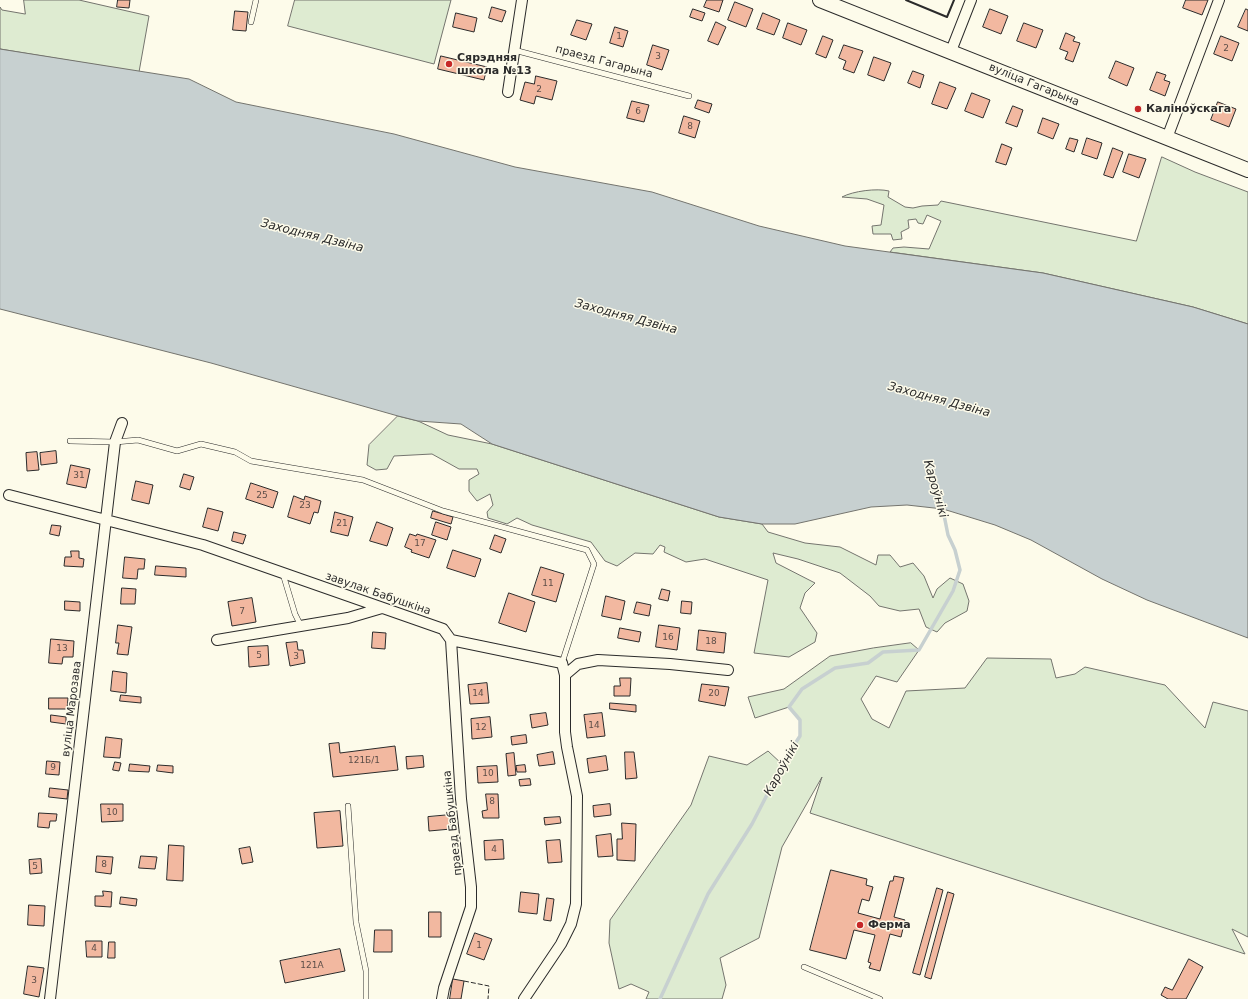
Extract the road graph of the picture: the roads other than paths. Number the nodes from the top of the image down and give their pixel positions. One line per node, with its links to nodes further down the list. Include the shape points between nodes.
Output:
1 (256, 0): 6 (lane)
2 (522, 0): 7 (street)
3 (820, 0): 8 (main road, вуліца Гагарына)
4 (971, 0): 8 (street)
5 (1219, 0): 11 (street)
6 (251, 22)
7 (514, 50): 9 (street); 10 (lane, праезд Гагарына)
8 (951, 51): 11 (main road, вуліца Гагарына)
9 (508, 92)
10 (689, 96)
11 (1167, 138): 12 (main road, вуліца Гагарына)
12 (1248, 170)
13 (122, 423): 15 (street, вуліца Марозава)
14 (70, 441): 15 (lane)
15 (115, 442): 17 (street, вуліца Марозава); 23 (lane, via 138,440 177,452 201,444 235,452 251,461 363,480 443,511 587,550 594,564)
16 (9, 495): 17 (street, завулак Бабушкіна)
17 (106, 521): 18 (street, завулак Бабушкіна, via 202,545); 28 (street, вуліца Марозава)
18 (283, 573): 19 (street, завулак Бабушкіна); 20 (lane, via 294,614)
19 (382, 608): 20 (street, via 348,618); 22 (street, завулак Бабушкіна, via 443,629)
20 (302, 626): 21 (street)
21 (217, 640)
22 (451, 640): 23 (street); 30 (street, праезд Бабушкіна, via 471,907)
23 (562, 663): 25 (street)
24 (728, 670): 25 (street, via 598,660 578,664)
25 (565, 675): 31 (street, via 566,732 577,796 576,904 571,924 561,944)
26 (348, 806): 29 (lane, via 356,922 366,971)
27 (804, 967): 32 (lane)
28 (50, 999)
29 (366, 999)
30 (442, 999)
31 (524, 999)
32 (880, 999)

